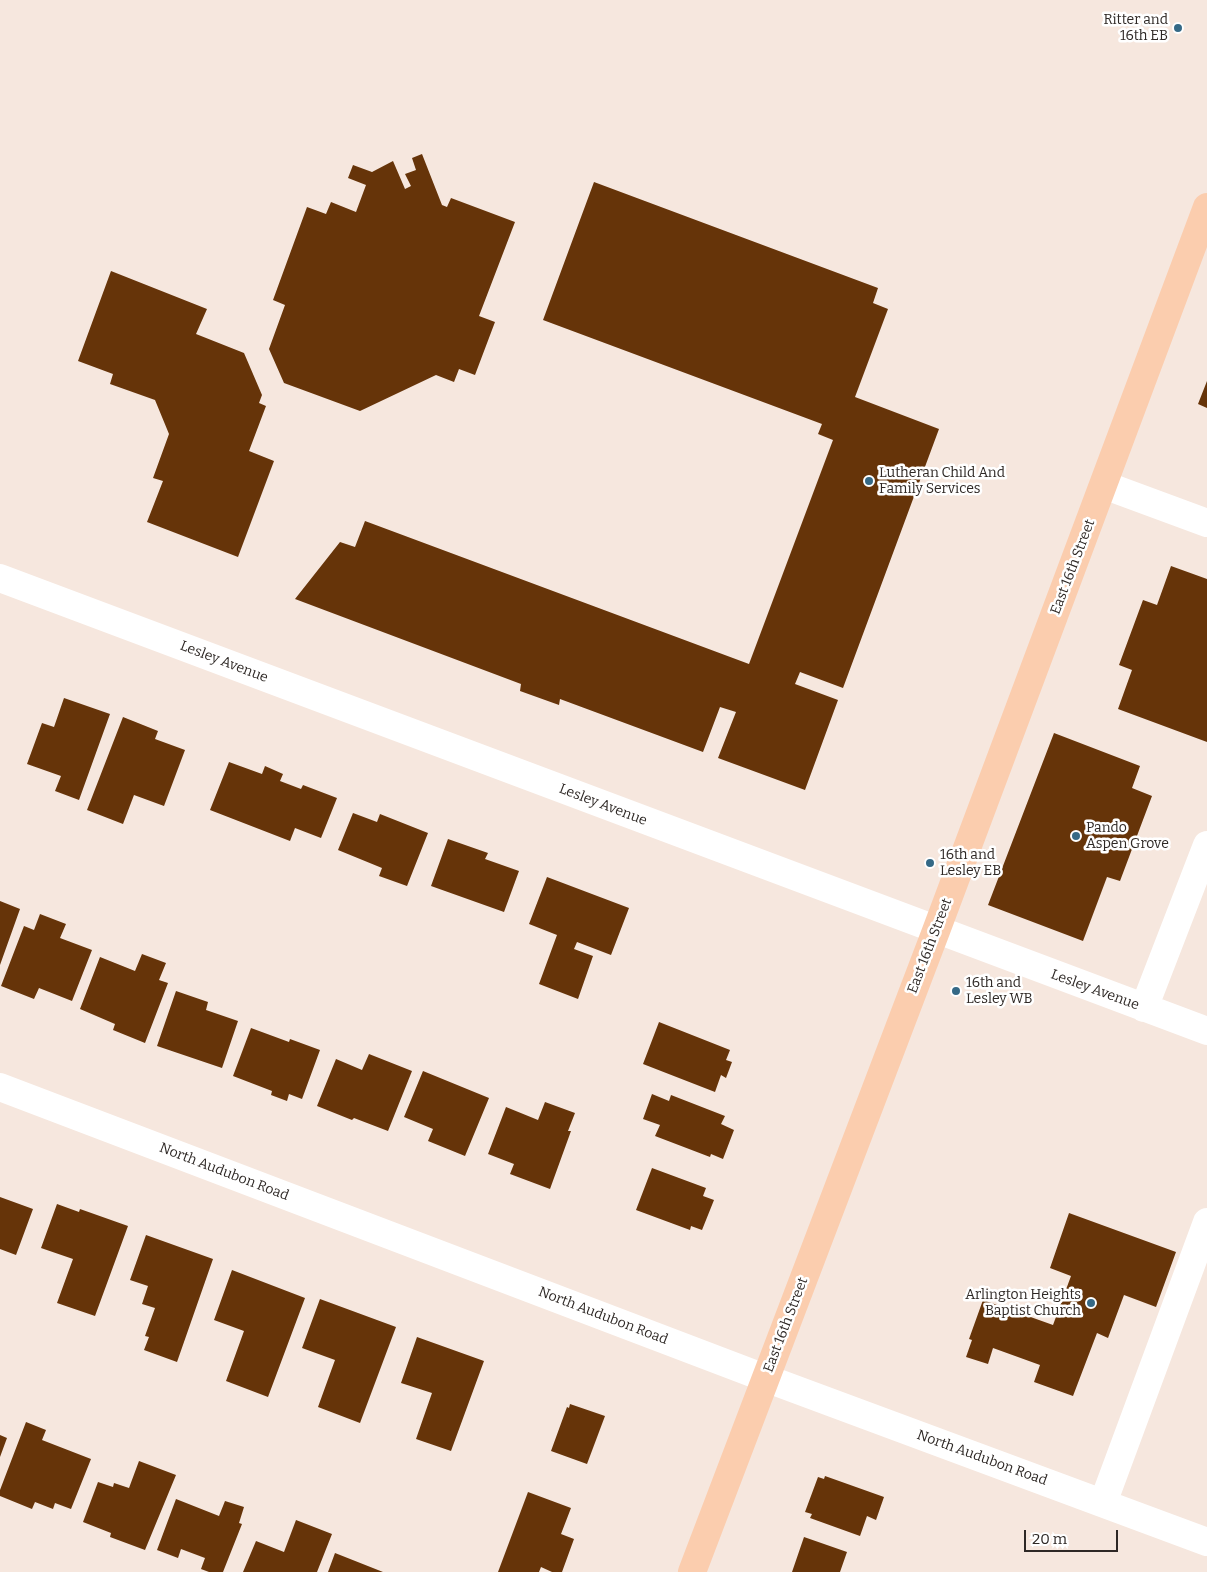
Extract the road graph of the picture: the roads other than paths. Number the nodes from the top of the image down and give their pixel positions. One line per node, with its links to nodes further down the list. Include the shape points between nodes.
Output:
1 (1207, 208): 2 (main road, East 16th Street)
2 (1104, 485): 3 (street); 6 (main road, East 16th Street)
3 (1207, 523)
4 (0, 578): 6 (street, Lesley Avenue)
5 (1207, 845): 7 (street)
6 (936, 931): 7 (street, Lesley Avenue); 11 (main road, East 16th Street)
7 (1144, 1008): 8 (street, Lesley Avenue)
8 (1207, 1032)
9 (0, 1087): 11 (street, North Audubon Road)
10 (1207, 1222): 12 (street)
11 (765, 1378): 12 (street, North Audubon Road); 14 (main road, East 16th Street)
12 (1103, 1503): 13 (street, North Audubon Road)
13 (1207, 1542)
14 (692, 1572)

